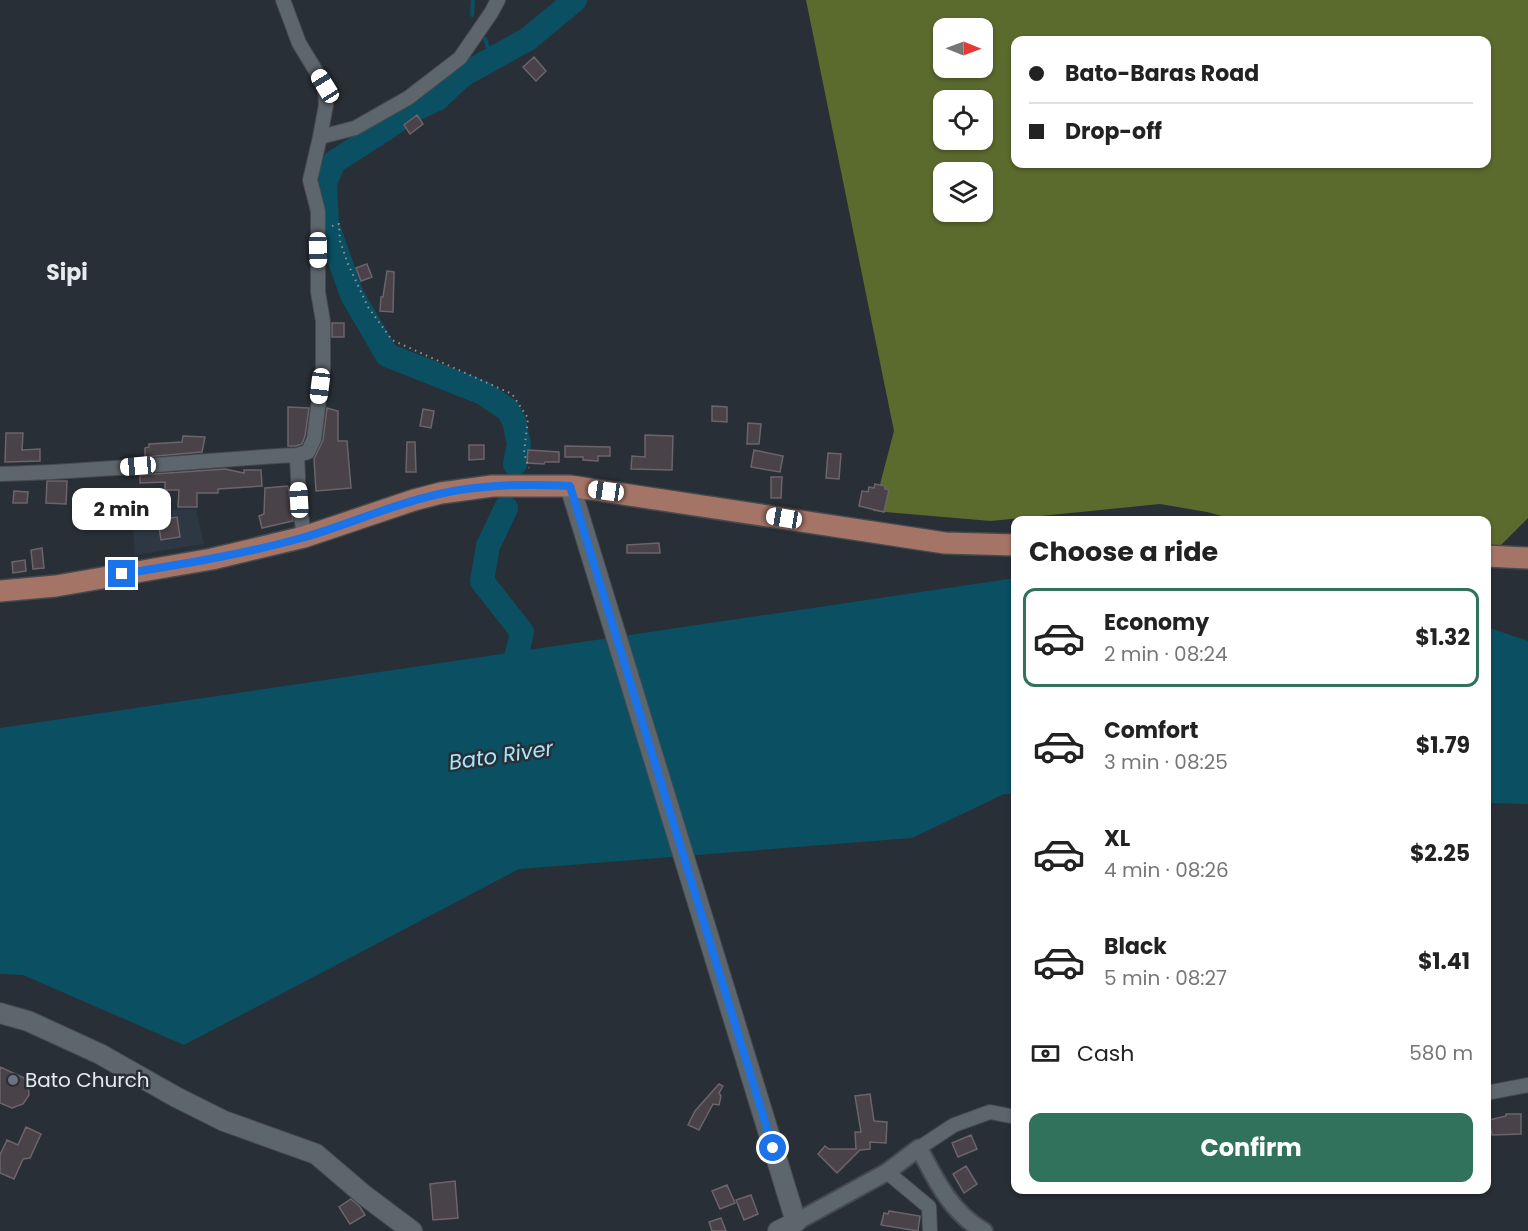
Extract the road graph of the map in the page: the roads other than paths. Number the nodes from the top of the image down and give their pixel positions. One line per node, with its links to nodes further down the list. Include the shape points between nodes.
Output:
1 (283, 0): 3 (street, via 299,43 325,86)
2 (498, 0): 3 (street, via 460,58 408,98 355,128)
3 (320, 137): 4 (street, via 310,180 318,211 323,368 314,439 308,452)
4 (297, 455): 5 (street); 7 (street)
5 (0, 474)
6 (570, 486): 7 (main road, via 492,486 441,493); 8 (main road, via 945,543); 18 (main road)
7 (304, 537): 11 (main road, via 212,559 56,586)
8 (1011, 544)
9 (1491, 556): 10 (main road)
10 (1528, 558)
11 (0, 591)
12 (0, 1013): 19 (main road, via 28,1021 100,1054 224,1121 316,1154)
13 (1528, 1085): 14 (street)
14 (1491, 1093)
15 (1011, 1117): 16 (street, via 990,1112 954,1125)
16 (919, 1148): 17 (street); 22 (street, via 950,1202)
17 (887, 1172): 18 (street); 21 (street, via 929,1207)
18 (796, 1222): 20 (main road)
19 (412, 1231)
20 (777, 1231)
21 (930, 1231)
22 (984, 1231)

